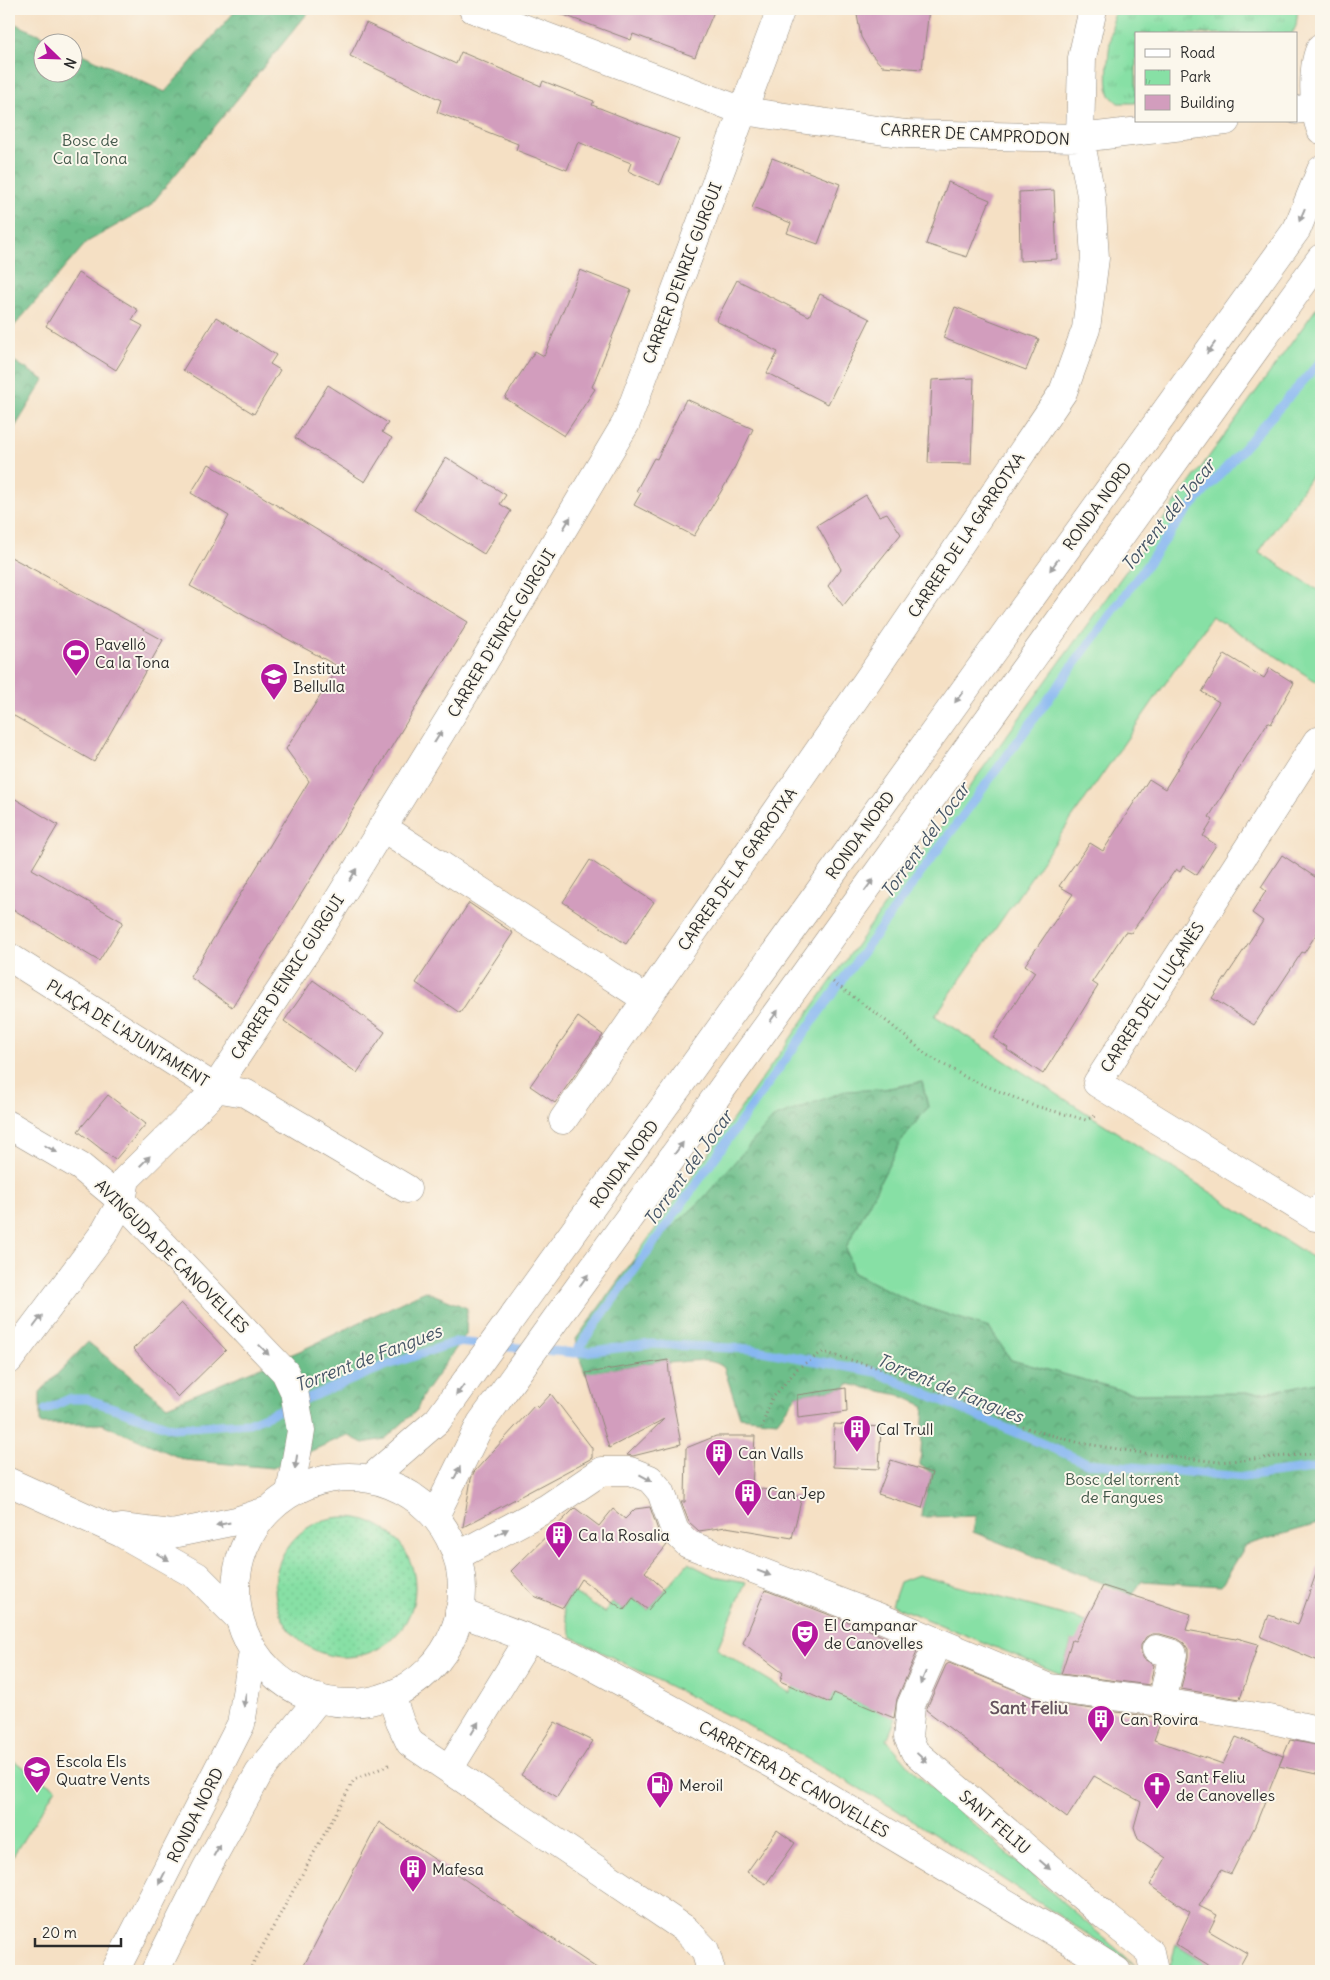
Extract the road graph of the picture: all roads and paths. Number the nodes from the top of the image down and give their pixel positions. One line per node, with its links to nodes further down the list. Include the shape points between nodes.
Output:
1 (473, 9): 4 (street, CARRER DE CAMPRODON)
2 (781, 9): 6 (street, CARRER D'ENRIC GURGUI)
3 (1093, 9): 9 (street, CARRER DE LA GARROTXA, via 1082,58)
4 (526, 18): 6 (street, CARRER DE CAMPRODON)
5 (1321, 47): 7 (street, via 1314,75)
6 (743, 111): 9 (street, CARRER DE CAMPRODON, via 906,134); 13 (street, CARRER D'ENRIC GURGUI, one-way to 6, via 626,423)
7 (1311, 115)
8 (1217, 122): 9 (street, CARRER DE CAMPRODON)
9 (1080, 138): 16 (street, CARRER DE LA GARROTXA, via 1091,195 1095,258 1086,328 1063,392)
10 (1321, 170): 27 (street, RONDA NORD, one-way to 27, via 1296,229 489,1350 438,1420)
11 (1321, 258): 15 (street, one-way to 11)
12 (1320, 740): 18 (street, CARRER DEL LLUÇANÈS, via 1097,1083)
13 (382, 827): 16 (street); 17 (street, CARRER D'ENRIC GURGUI, one-way to 13, via 313,941)
14 (9, 957): 17 (street, PLAÇA DE L'AJUNTAMENT)
15 (811, 966): 18 (path, via 927,1055 967,1078 1032,1105 1086,1120); 31 (street, one-way to 15, via 481,1423)
16 (646, 999): 19 (street, CARRER DE LA GARROTXA)
17 (215, 1088): 21 (street, PLAÇA DE L'AJUNTAMENT, via 245,1093); 22 (street, CARRER D'ENRIC GURGUI, one-way to 17, via 126,1180)
18 (1128, 1102): 23 (street, CARRER DEL LLUÇANÈS, via 1315,1217)
19 (562, 1120)
20 (9, 1125): 22 (street, AVINGUDA DE CANOVELLES, one-way to 22, via 81,1167)
21 (407, 1188)
22 (122, 1201): 24 (street, CARRER D'ENRIC GURGUI, one-way to 22, via 104,1233); 29 (street, AVINGUDA DE CANOVELLES, one-way to 29, via 285,1372 294,1391 300,1425)
23 (1321, 1207)
24 (9, 1360)
25 (762, 1428): 26 (path, via 770,1401 798,1368 823,1352 896,1373 1026,1428 1080,1443 1219,1462)
26 (1321, 1453)
27 (370, 1478): 29 (street, via 327,1479); 31 (street, via 404,1491)
28 (9, 1482): 32 (street)
29 (290, 1493): 30 (street)
30 (269, 1510): 32 (street, one-way to 32, via 236,1522 172,1534); 35 (street, via 245,1545 236,1584)
31 (435, 1516): 33 (street)
32 (105, 1526): 35 (street, one-way to 35, via 197,1576)
33 (459, 1555): 34 (street, via 463,1582); 37 (street, one-way to 37, via 547,1508 602,1471 630,1471 650,1479 660,1492 675,1530 688,1544)
34 (459, 1612): 36 (street, CARRETERA DE CANOVELLES); 40 (street, via 458,1625 439,1660 409,1687)
35 (239, 1618): 39 (street)
36 (529, 1638): 45 (street, one-way to 36); 50 (street, CARRETERA DE CANOVELLES, via 572,1655 776,1766)
37 (938, 1643): 42 (street, via 1049,1688); 51 (street, SANT FELIU, one-way to 51, via 911,1705 908,1737 915,1752 1150,1952)
38 (1156, 1649): 42 (street, via 1173,1654)
39 (253, 1651): 41 (street, via 284,1684); 46 (street, RONDA NORD, one-way to 46, via 241,1724)
40 (391, 1695): 41 (street, via 358,1704); 44 (street, via 410,1743)
41 (319, 1698): 47 (street, one-way to 41, via 259,1773)
42 (1162, 1702): 43 (street)
43 (1321, 1731)
44 (421, 1751): 45 (street); 48 (path, via 354,1780)
45 (449, 1770): 49 (street, via 685,1928 705,1950)
46 (115, 1971)
47 (155, 1971)
48 (249, 1971)
49 (711, 1971)
50 (1117, 1971)
51 (1154, 1971)

